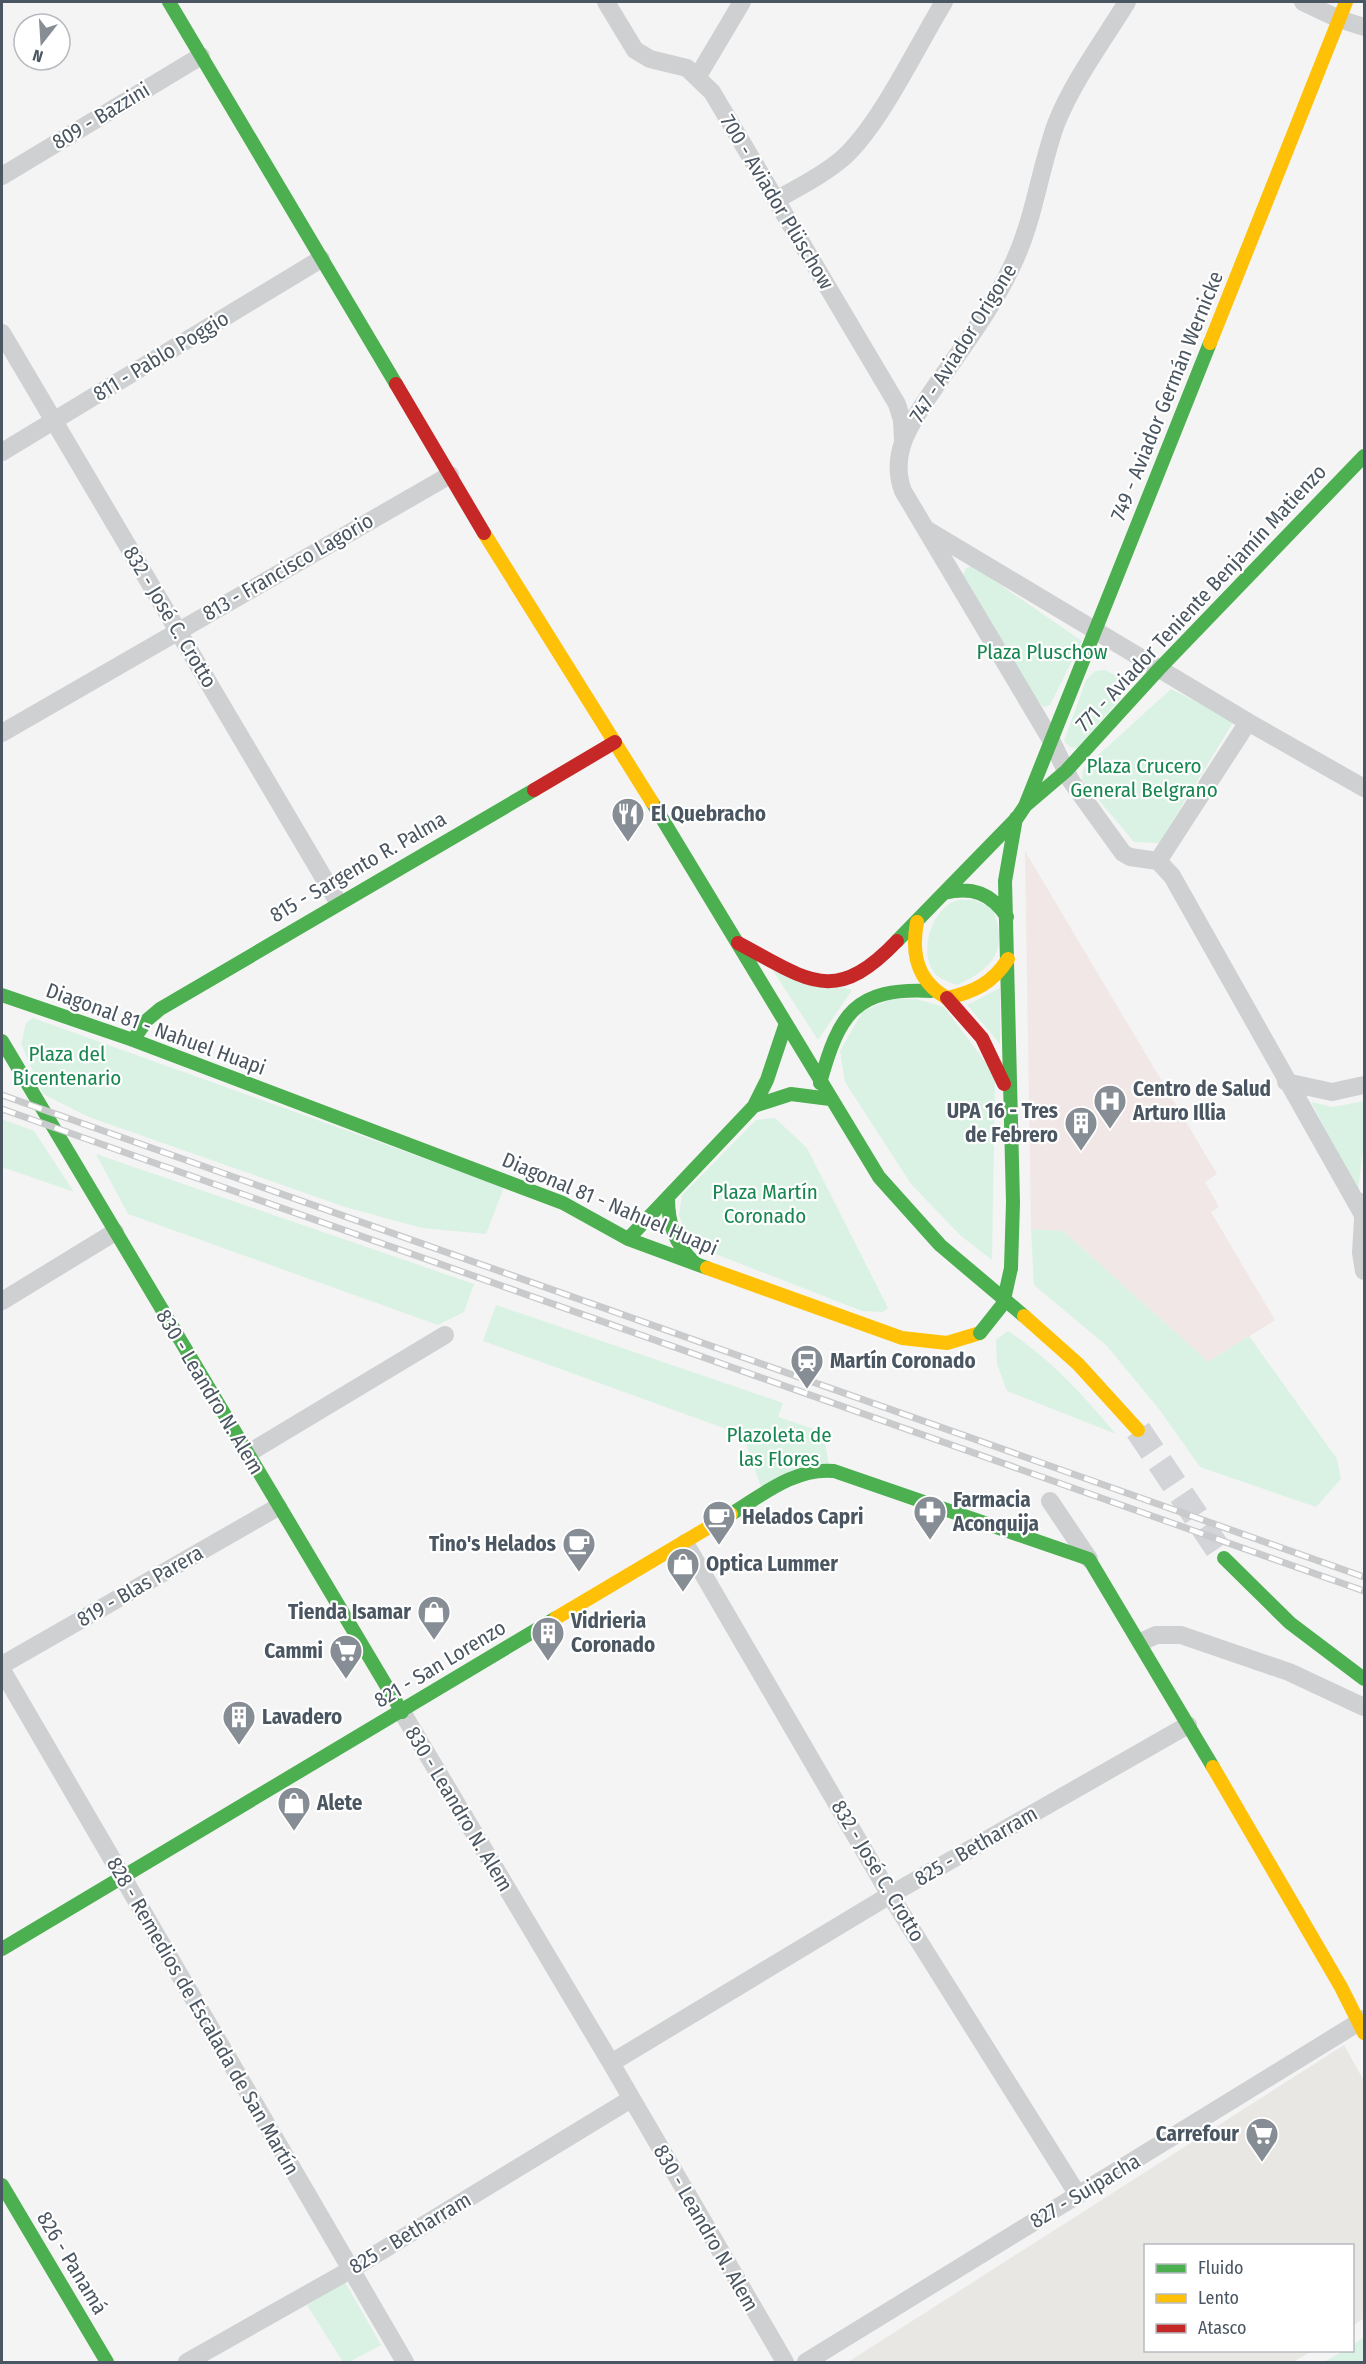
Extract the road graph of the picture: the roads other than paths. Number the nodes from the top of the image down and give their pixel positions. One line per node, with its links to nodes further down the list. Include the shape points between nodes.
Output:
1 (169, 2): 10 (street)
2 (606, 2): 11 (street, 700 - Aviador Plüschow, via 635,50 651,59 687,68)
3 (742, 2): 11 (street)
4 (944, 2): 13 (street, via 883,104 845,156)
5 (1127, 2): 17 (street, 747 - Aviador Origone, via 1056,123 1024,238 1012,267)
6 (1303, 2): 8 (street)
7 (1346, 2): 8 (street, 749 - Aviador Germán Wernicke)
8 (1339, 19): 9 (street); 23 (street, 749 - Aviador Germán Wernicke)
9 (1365, 27)
10 (201, 56): 12 (street, 809 - Bazzini); 14 (street)
11 (698, 76): 13 (street, 700 - Aviador Plüschow, via 712,92)
12 (2, 176)
13 (776, 200): 17 (street, 700 - Aviador Plüschow, via 897,404)
14 (321, 259): 16 (street, 811 - Pablo Poggio); 20 (street)
15 (2, 333): 16 (street, 832 - José C. Crotto)
16 (54, 421): 18 (street, 811 - Pablo Poggio); 22 (street, 832 - José C. Crotto)
17 (903, 443): 21 (street, 747 - Aviador Origone, via 897,469 903,491)
18 (2, 452)
19 (1365, 456): 24 (street, 771 - Aviador Teniente Benjamín Matienzo)
20 (450, 475): 22 (street, 813 - Francisco Lagorio); 28 (street)
21 (928, 530): 23 (street); 27 (street)
22 (177, 631): 26 (street, 813 - Francisco Lagorio); 34 (street, 832 - José C. Crotto)
23 (1095, 632): 24 (street); 27 (street, 749 - Aviador Germán Wernicke)
24 (1159, 669): 25 (street); 29 (street, 771 - Aviador Teniente Benjamín Matienzo)
25 (1248, 723): 30 (street); 32 (street)
26 (2, 733)
27 (1051, 740): 29 (street); 31 (street, 749 - Aviador Germán Wernicke)
28 (615, 742): 34 (street, 815 - Sargento R. Palma); 37 (street)
29 (1066, 771): 31 (street, 771 - Aviador Teniente Benjamín Matienzo); 32 (street, via 1124,853)
30 (1365, 788)
31 (1021, 812): 33 (street, 771 - Aviador Teniente Benjamín Matienzo); 35 (street, via 1007,866)
32 (1158, 861): 45 (street, via 1172,876)
33 (944, 893): 35 (street, via 970,888 979,891 993,897); 36 (street)
34 (338, 902): 43 (street, 815 - Sargento R. Palma, via 160,1009)
35 (1007, 917): 38 (street)
36 (917, 922): 37 (street, via 877,962 860,975 839,982 814,980); 39 (street, via 915,954)
37 (738, 943): 42 (street)
38 (1008, 959): 41 (street, via 993,981); 49 (street, Diagonal 81 - Nahuel Huapi)
39 (931, 991): 41 (street); 46 (street, via 876,994 856,1006 836,1031)
40 (2, 995): 43 (street, Diagonal 81 - Nahuel Huapi)
41 (947, 998): 49 (street, Diagonal 81 - Nahuel Huapi, via 969,1019 993,1054)
42 (785, 1026): 46 (street); 50 (street, via 768,1080)
43 (133, 1040): 54 (street, Diagonal 81 - Nahuel Huapi, via 563,1203)
44 (2, 1041): 53 (street, 830 - Leandro N. Alem)
45 (1286, 1082): 47 (street, via 1332,1092); 52 (street)
46 (820, 1083): 48 (street)
47 (1365, 1084)
48 (830, 1099): 50 (street, via 801,1092); 59 (street, via 879,1177 910,1217 961,1266 1058,1345)
49 (1010, 1102): 55 (street, Diagonal 81 - Nahuel Huapi, bridge, via 1011,1283 1000,1311 980,1333 945,1344 922,1344 755,1288)
50 (754, 1106): 51 (street)
51 (668, 1198): 54 (street); 55 (street, via 672,1236 682,1252)
52 (1363, 1205): 56 (street, via 1360,1253)
53 (115, 1232): 57 (street); 60 (street, 830 - Leandro N. Alem)
54 (628, 1239): 55 (street, Diagonal 81 - Nahuel Huapi)
55 (697, 1264)
56 (1365, 1271)
57 (2, 1301)
58 (445, 1335): 60 (street)
59 (1138, 1430)
60 (247, 1454): 62 (street, 830 - Leandro N. Alem)
61 (1050, 1500): 65 (street)
62 (278, 1507): 67 (street, 819 - Blas Parera); 70 (street, 830 - Leandro N. Alem)
63 (685, 1543): 65 (street, 821 - San Lorenzo, via 807,1470 818,1468); 70 (street, 821 - San Lorenzo); 73 (street, 832 - José C. Crotto)
64 (1224, 1558): 68 (street, via 1276,1614 1324,1653)
65 (1089, 1559): 66 (street)
66 (1141, 1642): 69 (street, via 1156,1635 1181,1635 1288,1672); 71 (street)
67 (2, 1667): 72 (street, 828 - Remedios de Escalada de San Martín)
68 (1365, 1679)
69 (1365, 1707)
70 (402, 1712): 72 (street, 821 - San Lorenzo); 76 (street, 830 - Leandro N. Alem)
71 (1188, 1725): 73 (street, 825 - Betharram); 75 (street)
72 (122, 1876): 74 (street, 821 - San Lorenzo); 80 (street, 828 - Remedios de Escalada de San Martín)
73 (890, 1894): 76 (street, 825 - Betharram); 79 (street, 832 - José C. Crotto)
74 (2, 1949)
75 (1363, 2025): 79 (street, 827 - Suipacha)
76 (611, 2063): 77 (street, 830 - Leandro N. Alem)
77 (631, 2099): 80 (street, 825 - Betharram); 84 (street, 830 - Leandro N. Alem)
78 (2, 2185): 81 (street, 826 - Panamá)
79 (1078, 2194): 85 (street, 827 - Suipacha)
80 (350, 2270): 82 (street, 825 - Betharram); 83 (street, 828 - Remedios de Escalada de San Martín)
81 (107, 2362)
82 (188, 2362)
83 (405, 2362)
84 (785, 2362)
85 (806, 2362)

